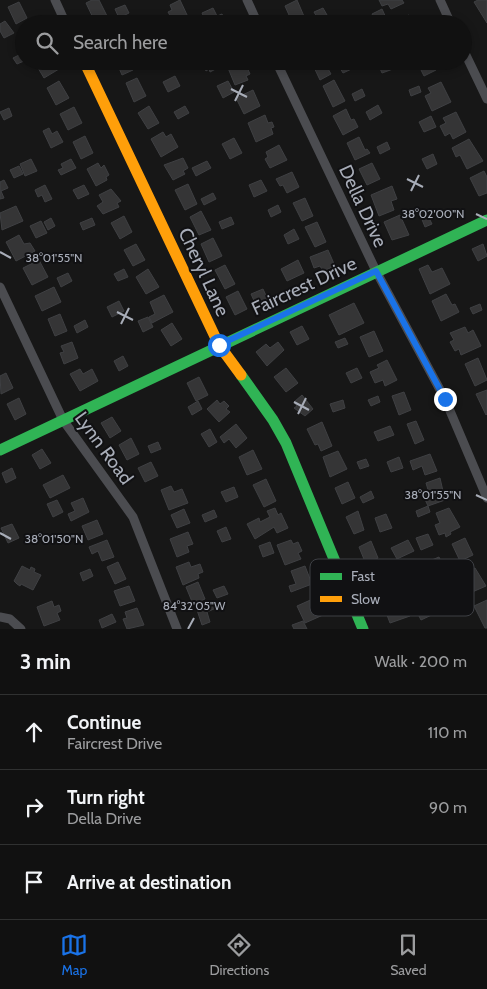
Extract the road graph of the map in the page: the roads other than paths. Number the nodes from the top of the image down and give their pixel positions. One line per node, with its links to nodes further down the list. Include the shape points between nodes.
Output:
1 (54, 0): 4 (street)
2 (247, 0): 5 (street)
3 (440, 0): 6 (street)
4 (62, 15)
5 (254, 15)
6 (447, 15)
7 (472, 68): 10 (street)
8 (88, 70): 14 (street, Cheryl Lane)
9 (280, 70): 12 (street, Della Drive)
10 (487, 99)
11 (487, 220): 12 (street, Faircrest Drive)
12 (376, 271): 14 (street, Faircrest Drive); 17 (street, Della Drive, via 445,399)
13 (0, 287): 15 (street, Lynn Road)
14 (219, 345): 15 (street, Faircrest Drive); 18 (street, Cheryl Lane, via 286,443)
15 (63, 420): 16 (street, Faircrest Drive); 22 (street, Lynn Road, via 133,517)
16 (0, 450)
17 (487, 498)
18 (334, 559)
19 (358, 616): 23 (street, Cheryl Lane)
20 (0, 617): 21 (street, via 10,619)
21 (21, 629)
22 (177, 629)
23 (363, 629)

